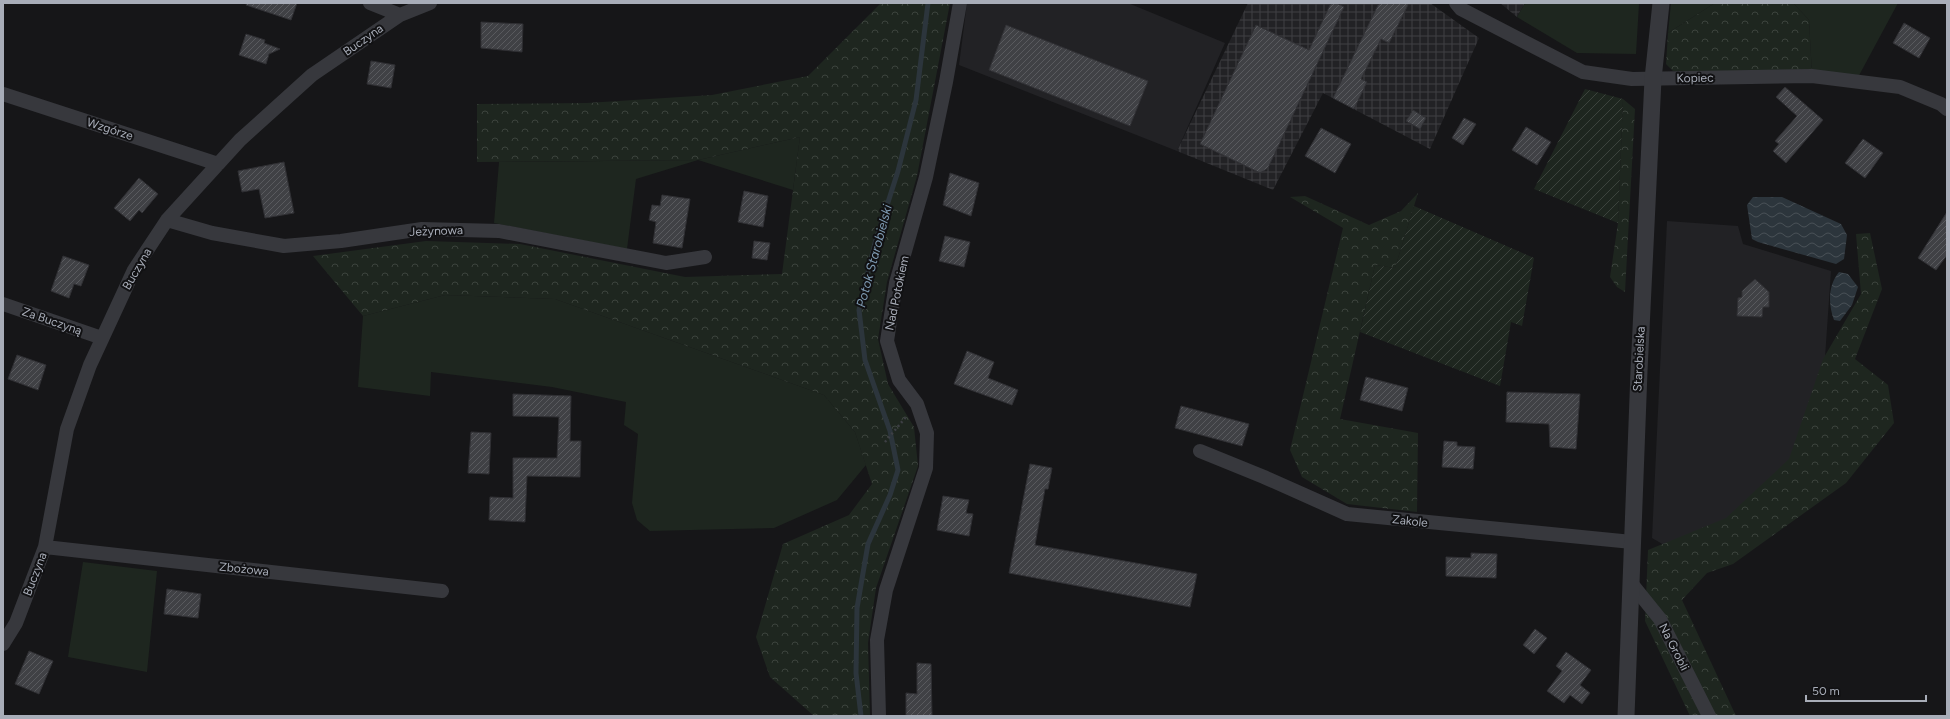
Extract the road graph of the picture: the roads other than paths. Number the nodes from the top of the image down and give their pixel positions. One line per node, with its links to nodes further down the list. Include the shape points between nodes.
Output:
1 (370, 3): 6 (street)
2 (430, 3): 6 (street, Buczyna)
3 (960, 3): 21 (street, Nad Potokiem, via 926,177 896,283 887,341 899,380 917,404 927,433 926,468 886,590 879,633)
4 (1456, 3): 7 (street, Kopiec, via 1462,9 1583,72 1632,79)
5 (1661, 3): 7 (street, Starobielska)
6 (400, 15): 10 (street, Buczyna, via 312,76 240,140)
7 (1653, 79): 9 (street, Kopiec, via 1812,76 1900,88 1941,104); 16 (street, Starobielska)
8 (3, 94): 10 (street, Wzgórze)
9 (1947, 109)
10 (218, 164): 11 (street, Buczyna)
11 (167, 220): 12 (street, Jeżynowa, via 212,233 284,246 341,241 422,229 468,230 499,231 666,262); 14 (street, Buczyna, via 134,270)
12 (705, 257)
13 (3, 304): 14 (street, Za Buczyną)
14 (102, 338): 17 (street, Buczyna, via 67,429)
15 (1200, 451): 16 (street, Zakole, via 1347,514)
16 (1632, 542): 18 (street, Starobielska)
17 (45, 547): 19 (street, Zbożowa); 20 (street, Buczyna, via 16,623)
18 (1631, 583): 22 (street, Starobielska); 23 (street, Na Grobli, via 1660,619)
19 (442, 591)
20 (3, 644)
21 (878, 716)
22 (1626, 716)
23 (1709, 716)

